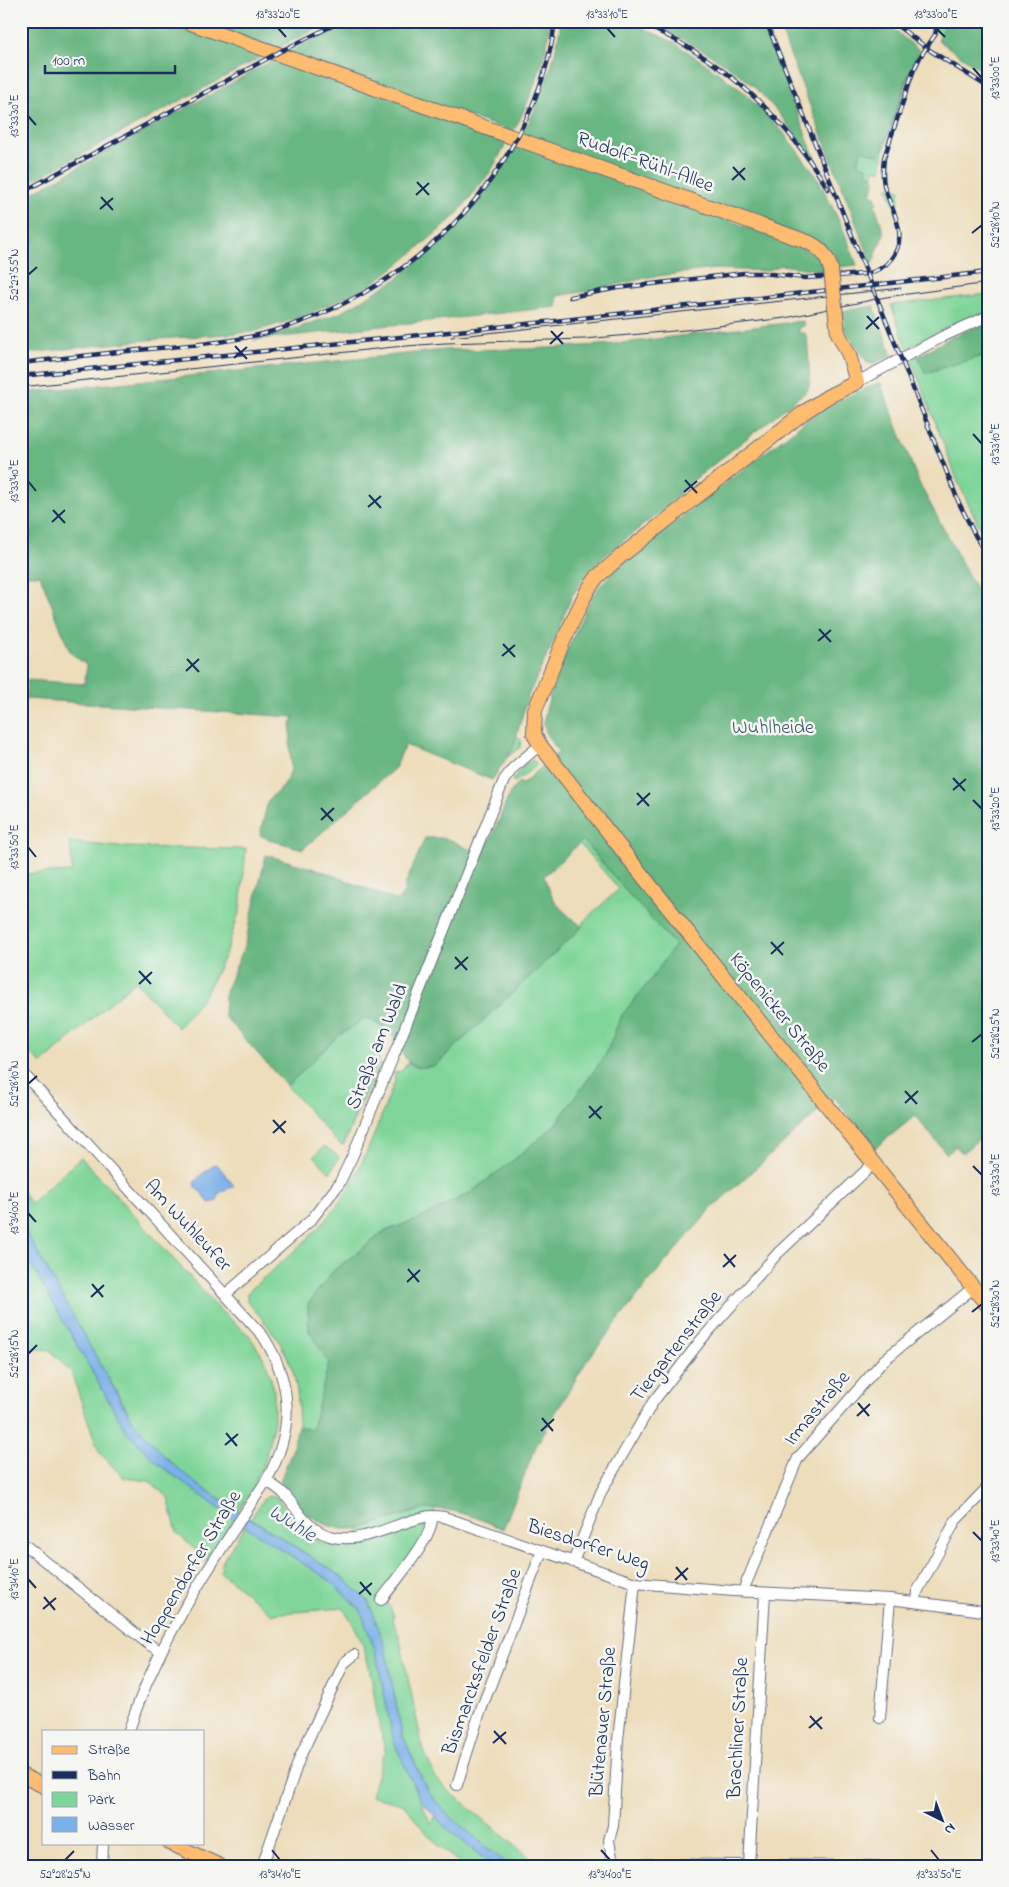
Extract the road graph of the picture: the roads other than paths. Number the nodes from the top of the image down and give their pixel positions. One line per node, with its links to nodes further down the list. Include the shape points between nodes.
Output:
1 (185, 21): 3 (main road, Rudolf-Rühl-Allee, bridge, via 808,242 828,258 838,333)
2 (988, 316): 3 (street)
3 (857, 382): 4 (main road, Köpenicker Straße, via 803,413 597,577 579,604 534,710 534,734)
4 (540, 744): 6 (main road, Köpenicker Straße); 8 (street, Straße am Wald, via 506,776 339,1184 310,1220)
5 (21, 1071): 8 (street, Am Wuhleufer)
6 (873, 1164): 7 (main road, Köpenicker Straße); 16 (street, Tiergartenstraße, via 752,1281 653,1402 601,1492)
7 (973, 1288): 9 (main road, Köpenicker Straße); 18 (street, Irmastraße, via 884,1360 798,1458)
8 (226, 1294): 10 (street, Am Wuhleufer, via 263,1336 279,1364 286,1388)
9 (988, 1306)
10 (286, 1424): 11 (street, Hoppendorfer Straße, via 278,1458)
11 (266, 1482): 13 (street, Biesdorfer Weg, via 286,1496 301,1518 316,1530 333,1537 365,1536); 24 (street, Hoppendorfer Straße, via 180,1615)
12 (988, 1488): 22 (street, via 956,1520 917,1592)
13 (432, 1516): 15 (street, Biesdorfer Weg, via 453,1519); 21 (street, via 431,1528 421,1545)
14 (21, 1542): 24 (street)
15 (542, 1551): 16 (street, Biesdorfer Weg); 30 (street, Bismarcksfelder Straße, via 478,1715)
16 (573, 1562): 17 (street, Biesdorfer Weg)
17 (635, 1583): 18 (street, Biesdorfer Weg); 33 (street, Blütenauer Straße, via 618,1740 613,1826 609,1840 612,1858 623,1864)
18 (745, 1592): 19 (street, Biesdorfer Weg)
19 (765, 1593): 20 (street, Biesdorfer Weg); 33 (street, Brachliner Straße)
20 (890, 1599): 22 (street, Biesdorfer Weg); 26 (street)
21 (381, 1600)
22 (916, 1601): 23 (street, Biesdorfer Weg)
23 (988, 1613)
24 (161, 1651): 27 (street, Hoppendorfer Straße)
25 (354, 1655): 36 (street, via 344,1663 300,1757)
26 (880, 1718)
27 (128, 1730)
28 (21, 1776): 29 (main road)
29 (42, 1785)
30 (457, 1785)
31 (103, 1844): 34 (street)
32 (172, 1844): 35 (main road)
33 (749, 1865): 37 (street)
34 (102, 1866)
35 (220, 1866)
36 (262, 1866)
37 (878, 1866)

